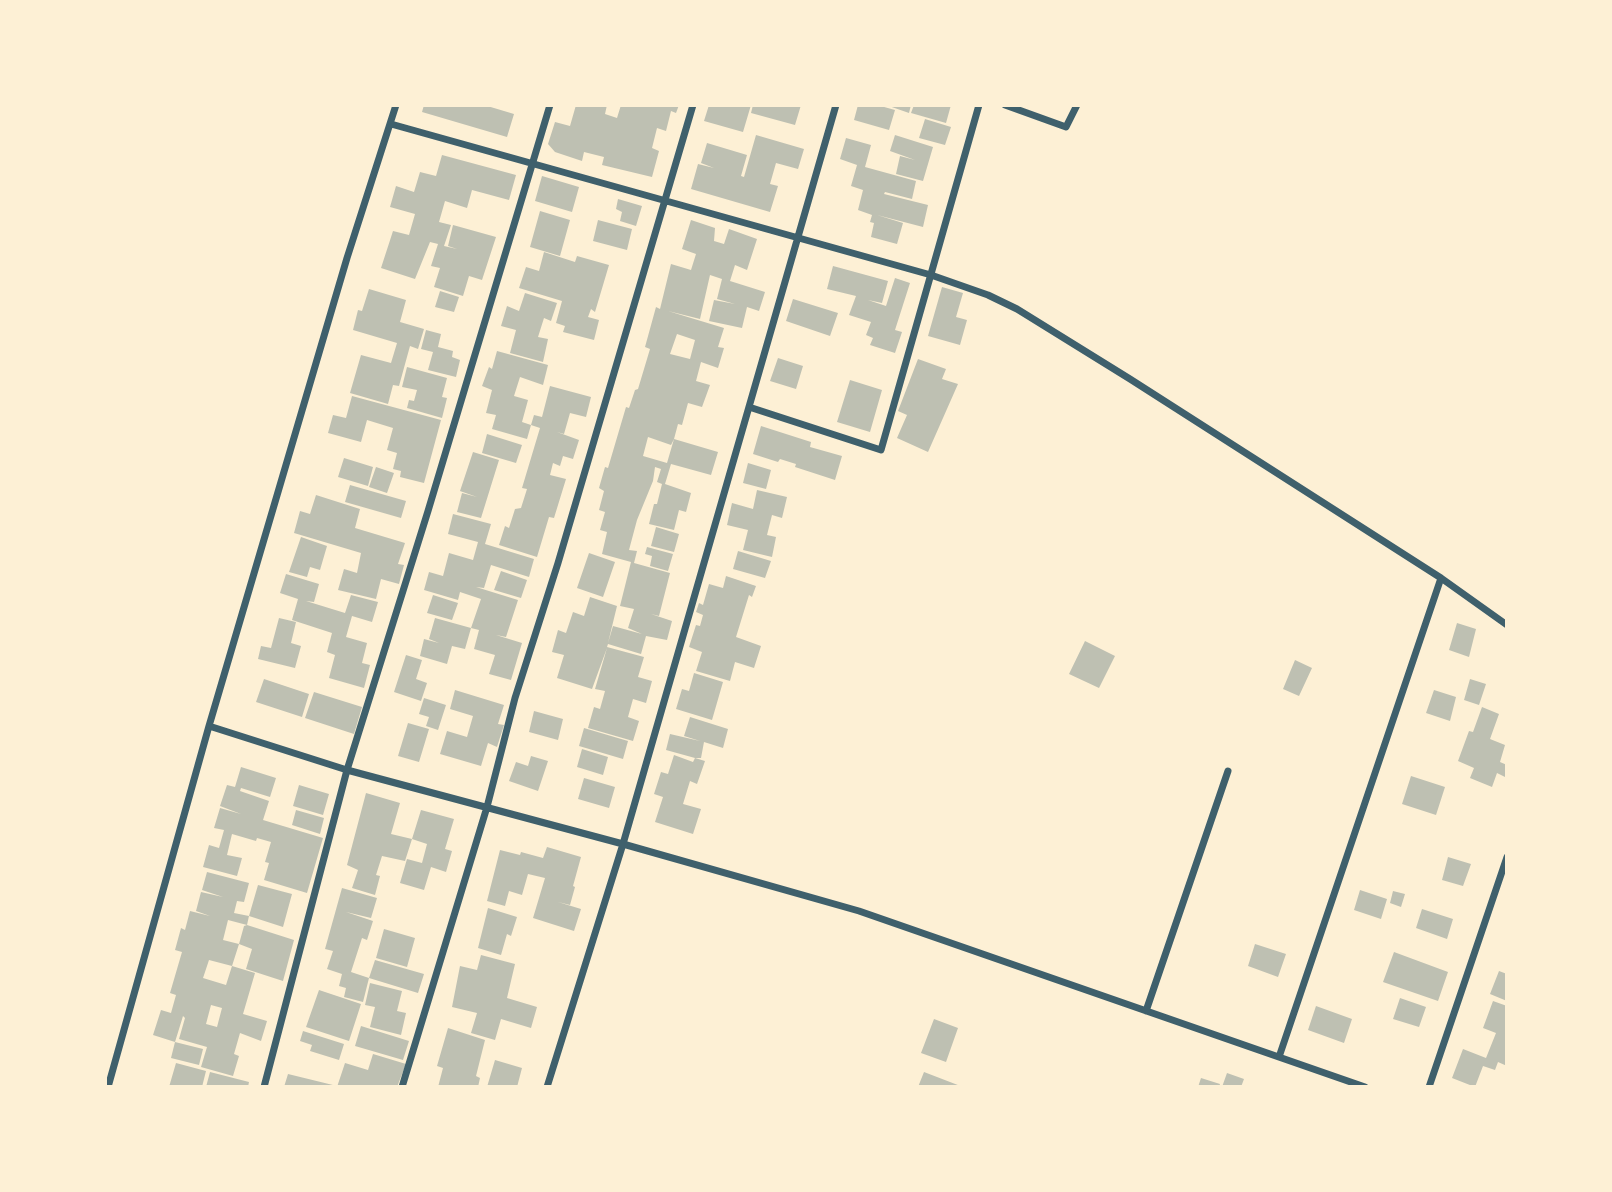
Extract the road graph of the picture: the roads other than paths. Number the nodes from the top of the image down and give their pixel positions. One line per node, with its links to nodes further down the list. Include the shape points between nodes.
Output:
1 (396, 105): 8 (street)
2 (550, 105): 9 (street)
3 (693, 105): 10 (street)
4 (836, 105): 11 (street)
5 (979, 105): 12 (street)
6 (1005, 105): 7 (street, via 1066,127)
7 (1077, 105)
8 (391, 124): 9 (street); 16 (street)
9 (533, 163): 10 (street); 17 (street)
10 (665, 200): 11 (street); 19 (street)
11 (798, 237): 12 (street); 13 (street)
12 (931, 275): 13 (street, via 881,450); 14 (street, via 1017,309)
13 (749, 407): 20 (street)
14 (1441, 578): 15 (street); 23 (street)
15 (1507, 625)
16 (209, 726): 17 (street); 24 (street)
17 (348, 769): 19 (street); 25 (street)
18 (1228, 771): 22 (street)
19 (487, 807): 20 (street); 26 (street)
20 (623, 844): 22 (street, via 859,911); 27 (street)
21 (1507, 857): 29 (street)
22 (1146, 1011): 23 (street)
23 (1279, 1057): 28 (street)
24 (108, 1087)
25 (264, 1087)
26 (402, 1087)
27 (547, 1087)
28 (1365, 1087)
29 (1429, 1087)

